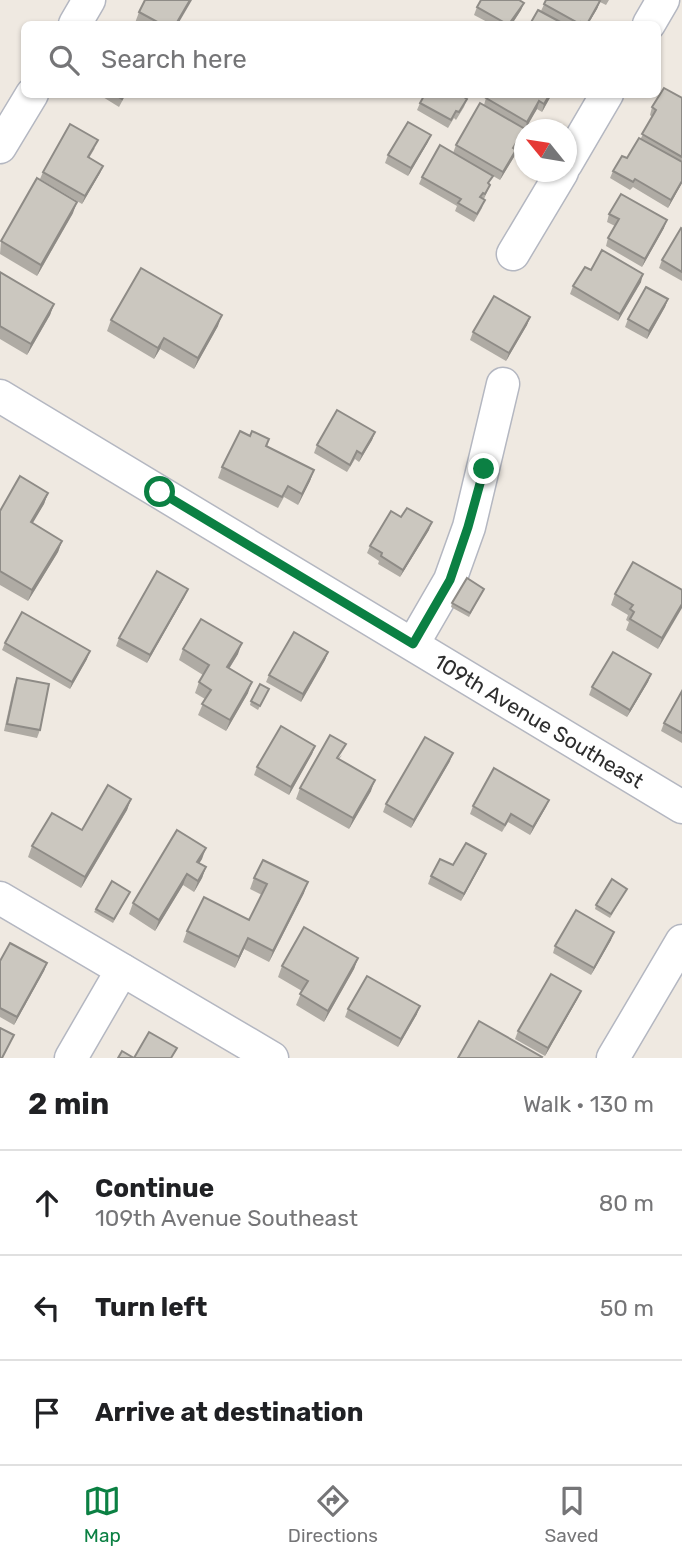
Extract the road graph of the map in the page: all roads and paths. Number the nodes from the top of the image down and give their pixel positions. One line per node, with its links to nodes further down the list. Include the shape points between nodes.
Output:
1 (89, 0): 3 (street)
2 (663, 0): 4 (street)
3 (77, 21)
4 (651, 21)
5 (30, 98): 8 (street)
6 (605, 98): 7 (street)
7 (577, 145)
8 (0, 147)
9 (556, 182): 10 (street)
10 (513, 254)
11 (503, 384): 13 (street, via 475,503 450,580)
12 (0, 396): 13 (street, 109th Avenue Southeast)
13 (413, 644): 14 (street, 109th Avenue Southeast)
14 (682, 807)
15 (0, 898): 17 (street)
16 (682, 941): 20 (street)
17 (122, 970): 18 (street); 19 (street)
18 (256, 1054)
19 (71, 1058)
20 (613, 1058)

